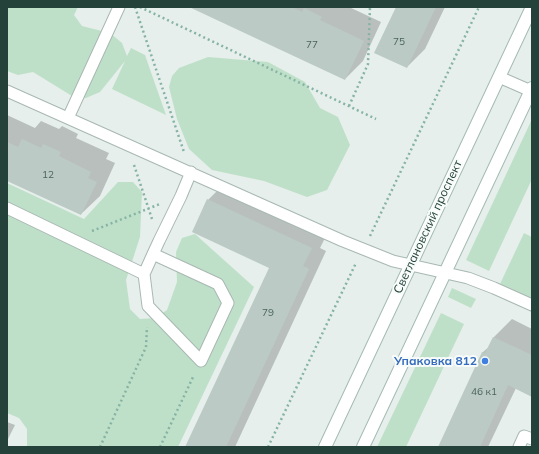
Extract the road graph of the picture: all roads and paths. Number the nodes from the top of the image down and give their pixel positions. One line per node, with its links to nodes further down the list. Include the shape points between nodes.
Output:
1 (119, 7): 11 (lane)
2 (135, 7): 14 (path)
3 (140, 7): 10 (path)
4 (370, 7): 10 (path, via 368,64)
5 (479, 7): 20 (path)
6 (532, 7): 7 (main road, Светлановский проспект)
7 (499, 77): 8 (lane); 22 (main road, Светлановский проспект)
8 (531, 89): 23 (main road)
9 (7, 91): 11 (lane)
10 (349, 106): 12 (path)
11 (68, 118): 13 (lane)
12 (376, 119)
13 (126, 144): 14 (lane); 17 (path)
14 (191, 172): 15 (lane); 20 (lane, via 343,241)
15 (181, 196): 17 (path); 19 (lane)
16 (7, 208): 18 (lane)
17 (149, 208): 18 (path); 19 (path)
18 (72, 240): 24 (lane)
19 (159, 241): 21 (lane)
20 (364, 248): 22 (lane, via 393,262); 31 (path)
21 (153, 254): 24 (lane); 27 (lane, via 218,284 228,303)
22 (410, 265): 23 (lane); 32 (main road, Светлановский проспект)
23 (445, 273): 26 (lane, via 468,278); 33 (main road)
24 (144, 274): 25 (lane)
25 (148, 306): 27 (lane); 29 (path, via 146,347)
26 (532, 306)
27 (201, 361): 30 (path)
28 (532, 439): 34 (lane, via 524,436)
29 (100, 447)
30 (160, 447)
31 (268, 447)
32 (325, 447)
33 (363, 447)
34 (519, 447)

